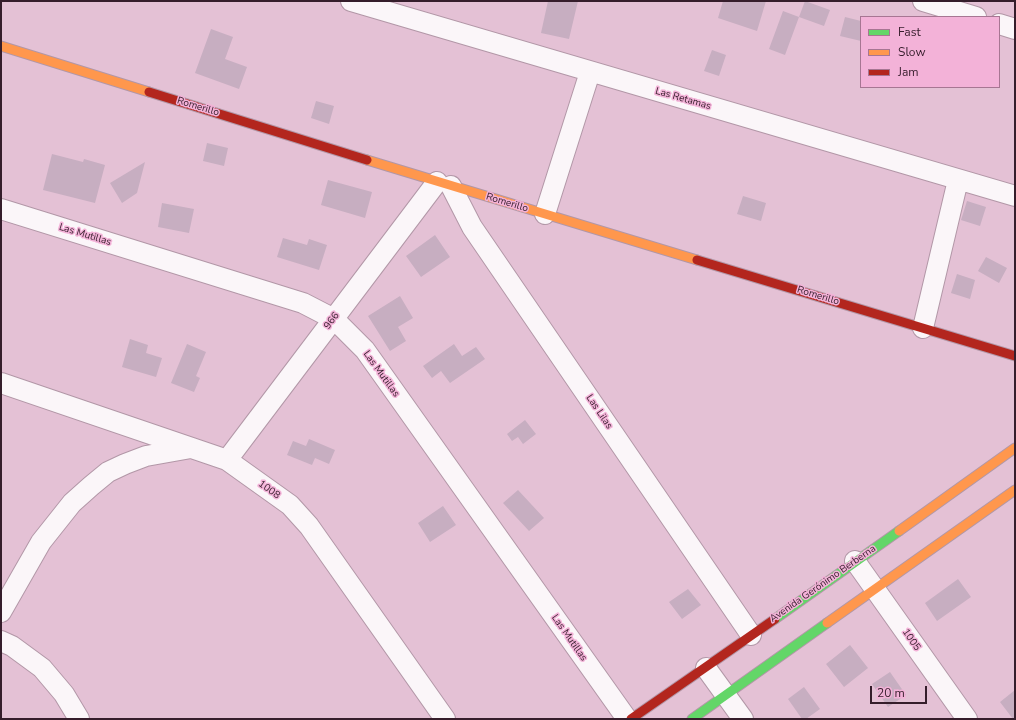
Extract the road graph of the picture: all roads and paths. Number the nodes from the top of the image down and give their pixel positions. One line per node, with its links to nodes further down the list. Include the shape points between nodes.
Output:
1 (351, 1): 7 (street, Las Retamas)
2 (923, 1): 3 (street)
3 (973, 16)
4 (1000, 24): 5 (street)
5 (1015, 29)
6 (1, 46): 9 (street, Romerillo)
7 (590, 72): 8 (street, Las Retamas); 12 (street)
8 (958, 180): 10 (street, Las Retamas); 14 (street)
9 (444, 184): 12 (street, Romerillo); 13 (street, 966); 24 (street, Las Lilas)
10 (1015, 196)
11 (1, 209): 13 (street, Las Mutillas, via 303,303)
12 (545, 214): 14 (street, Romerillo)
13 (334, 319): 19 (street, 966); 30 (street, Las Mutillas, via 365,350)
14 (923, 328): 15 (street, Romerillo)
15 (1015, 356)
16 (1, 383): 17 (street, 1008)
17 (193, 448): 19 (street, 1008); 23 (street, via 146,456 108,472 91,486 72,503 41,542)
18 (1013, 453): 21 (street, Avenida Gerónimo Berberna)
19 (227, 460): 29 (street, 1008, via 290,505 309,526)
20 (1015, 490): 22 (street)
21 (855, 561): 22 (street, 1005); 24 (street, Avenida Gerónimo Berberna)
22 (875, 589): 27 (street); 34 (street, 1005)
23 (1, 612)
24 (751, 635): 26 (street, Avenida Gerónimo Berberna)
25 (1, 641): 28 (street, via 42,668 64,694)
26 (706, 668): 27 (street); 31 (street, Avenida Gerónimo Berberna)
27 (726, 695): 32 (street); 33 (street)
28 (79, 719)
29 (445, 719)
30 (627, 719)
31 (631, 719)
32 (692, 719)
33 (743, 719)
34 (967, 719)

